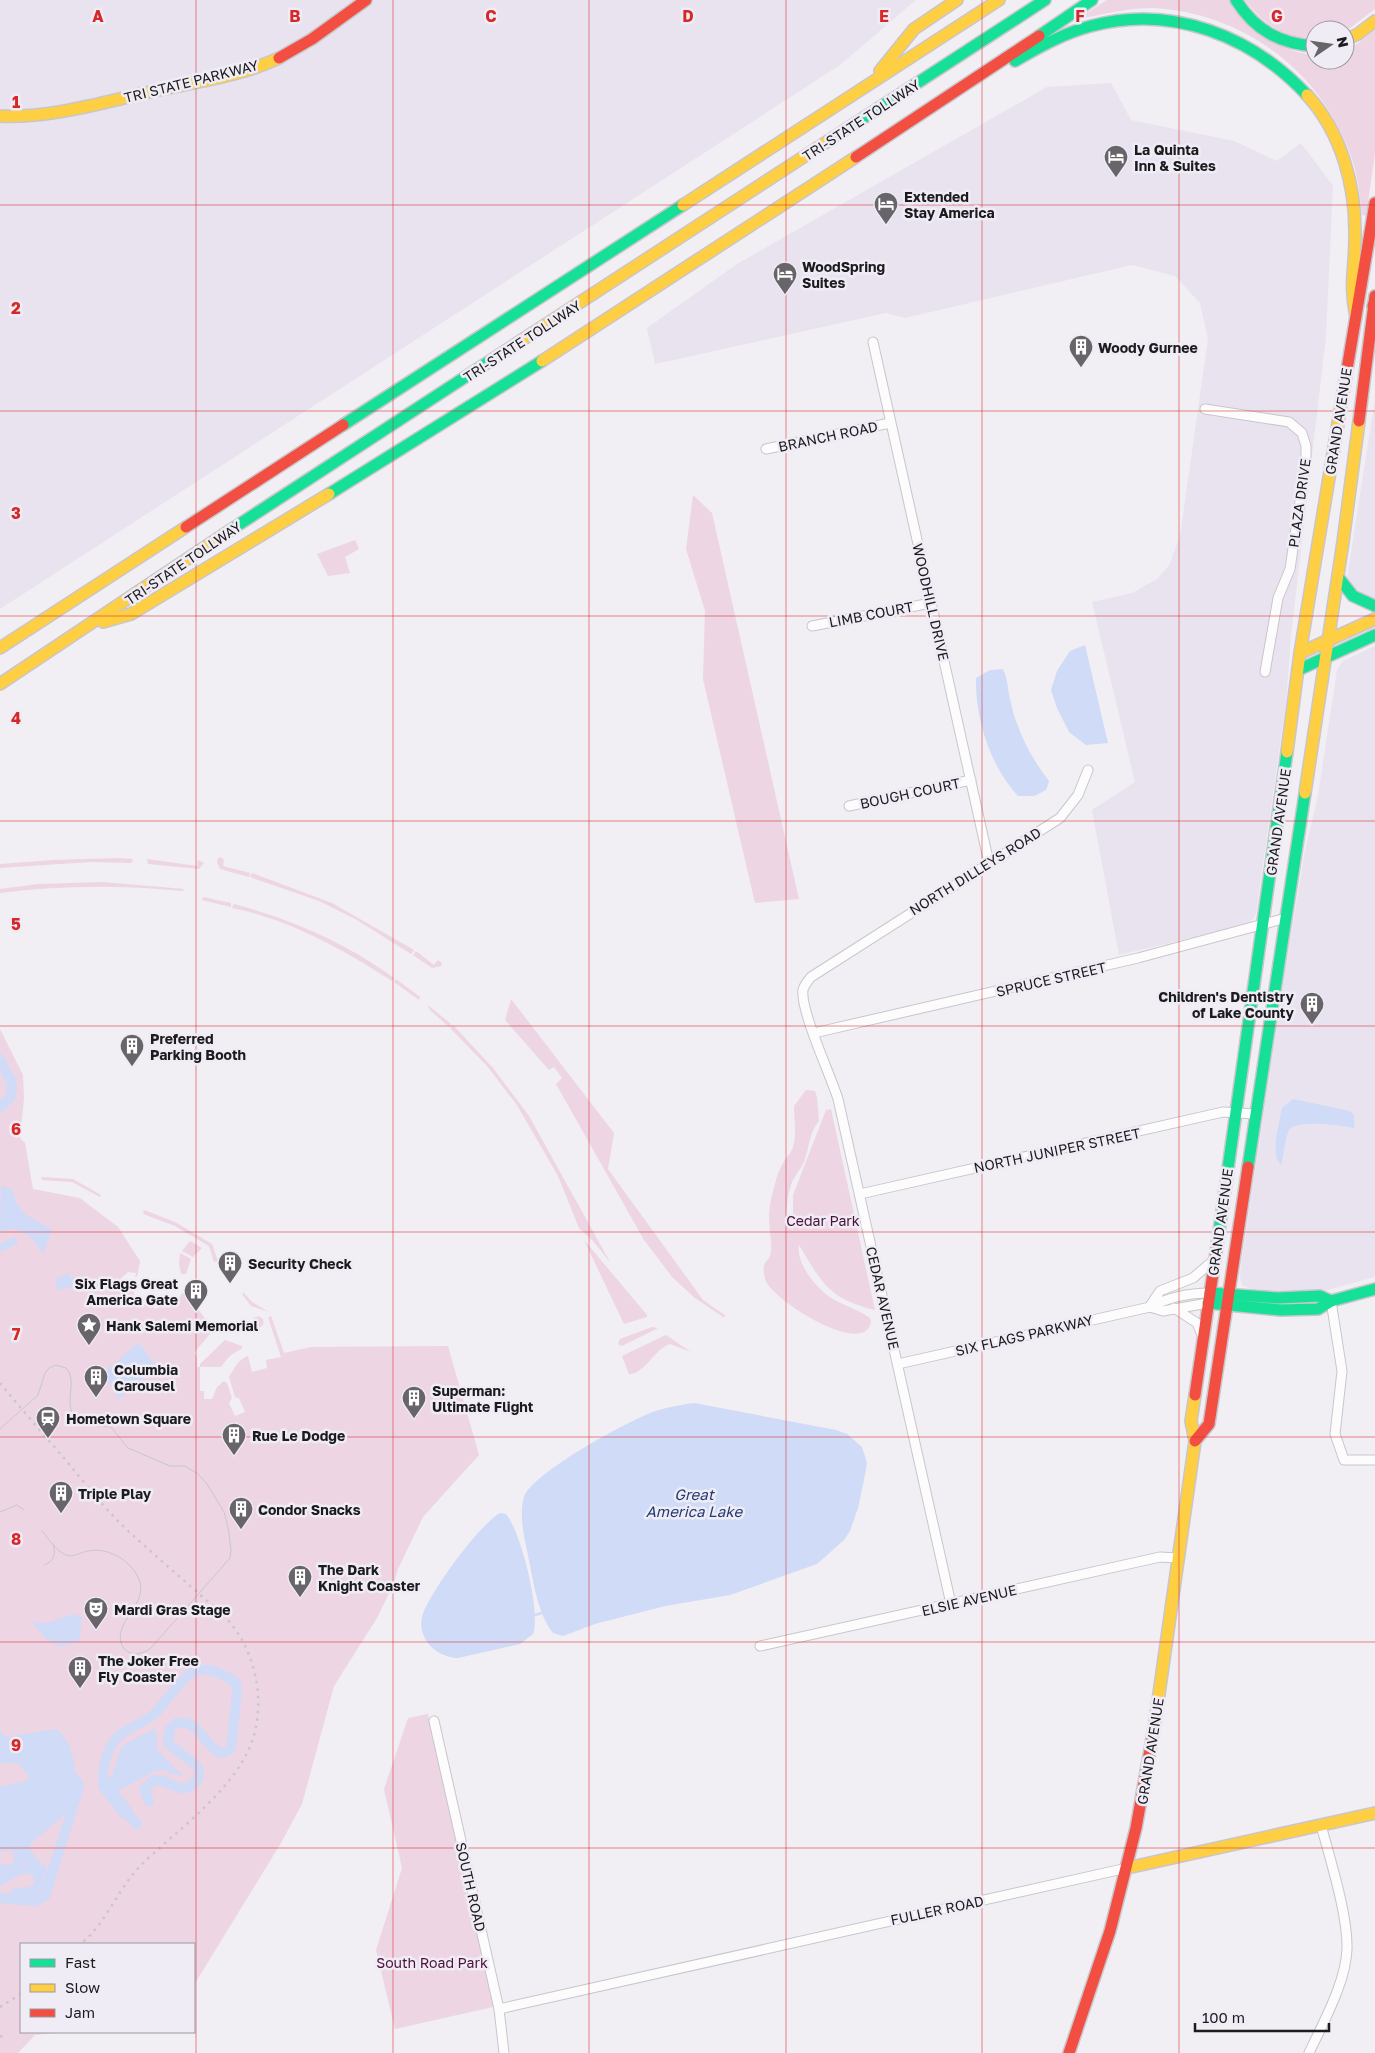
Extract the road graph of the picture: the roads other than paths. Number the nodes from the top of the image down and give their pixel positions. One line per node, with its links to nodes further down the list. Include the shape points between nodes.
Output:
1 (366, 0): 12 (main road, TRI STATE PARKWAY, via 302,45 256,67 54,112)
2 (957, 0): 10 (main road, via 914,29)
3 (999, 0): 10 (main road, TRI-STATE TOLLWAY)
4 (1045, 0): 25 (main road, TRI-STATE TOLLWAY, via 261,510)
5 (1092, 0): 11 (main road)
6 (1236, 0): 9 (main road, via 1249,18 1267,34 1287,43)
7 (1375, 21): 8 (main road)
8 (1355, 35)
9 (1305, 45)
10 (872, 81): 29 (main road, TRI-STATE TOLLWAY)
11 (924, 112): 16 (main road, via 1057,39 1101,23 1145,19 1178,21 1208,28 1245,43 1280,66 1311,98 1342,155 1353,197 1355,247 1350,286); 25 (main road, via 487,396 247,545 131,614)
12 (0, 116)
13 (1375, 203): 16 (main road, GRAND AVENUE)
14 (1375, 293): 15 (main road, GRAND AVENUE)
15 (1374, 303): 21 (main road, GRAND AVENUE)
16 (1356, 317): 30 (main road, GRAND AVENUE)
17 (872, 342): 19 (street, WOODHILL DRIVE)
18 (1205, 409): 33 (street, PLAZA DRIVE, via 1289,422 1300,430 1304,438 1306,460 1290,570 1278,598)
19 (890, 423): 20 (street, BRANCH ROAD); 22 (street, WOODHILL DRIVE)
20 (766, 449)
21 (1338, 577): 23 (main road, via 1359,602); 28 (main road, GRAND AVENUE)
22 (931, 603): 26 (street, LIMB COURT); 36 (street, WOODHILL DRIVE)
23 (1375, 606)
24 (1375, 619): 28 (main road)
25 (90, 626): 34 (main road, TRI-STATE TOLLWAY)
26 (812, 626)
27 (1375, 635): 31 (main road)
28 (1327, 641): 30 (main road); 31 (main road, GRAND AVENUE)
29 (0, 648)
30 (1300, 653): 32 (main road, GRAND AVENUE)
31 (1324, 658): 32 (main road); 39 (main road, GRAND AVENUE)
32 (1298, 670): 40 (main road, GRAND AVENUE)
33 (1265, 672)
34 (0, 684)
35 (1088, 770): 38 (street, NORTH DILLEYS ROAD, via 1078,795 1060,818)
36 (971, 780): 37 (street, BOUGH COURT); 38 (street, WOODHILL DRIVE)
37 (849, 806)
38 (989, 863): 41 (street, NORTH DILLEYS ROAD)
39 (1286, 918): 40 (street, SPRUCE STREET); 44 (main road, GRAND AVENUE)
40 (1263, 926): 42 (street, SPRUCE STREET); 43 (main road, GRAND AVENUE)
41 (843, 956): 42 (street, CEDAR AVENUE, via 811,977 803,990)
42 (814, 1033): 45 (street, CEDAR AVENUE, via 838,1098)
43 (1235, 1112): 44 (street, NORTH JUNIPER STREET); 45 (street, NORTH JUNIPER STREET, via 1223,1112); 46 (main road, GRAND AVENUE)
44 (1255, 1114): 49 (main road, GRAND AVENUE)
45 (860, 1194): 54 (street, CEDAR AVENUE)
46 (1215, 1259): 48 (main road, GRAND AVENUE); 51 (street, via 1193,1278 1160,1291)
47 (1375, 1289): 50 (main road)
48 (1209, 1298): 49 (main road); 51 (street, SIX FLAGS PARKWAY, via 1193,1293 1169,1298); 52 (street, SIX FLAGS PARKWAY); 53 (main road, GRAND AVENUE)
49 (1229, 1299): 50 (main road, via 1281,1310 1318,1309); 55 (main road, GRAND AVENUE, via 1209,1424)
50 (1331, 1302): 56 (street, via 1342,1371 1335,1434 1344,1460)
51 (1150, 1307): 52 (street, SIX FLAGS PARKWAY); 54 (street, SIX FLAGS PARKWAY)
52 (1174, 1308): 53 (street, via 1197,1323)
53 (1203, 1339): 55 (main road, GRAND AVENUE, via 1191,1421)
54 (898, 1364): 58 (street, CEDAR AVENUE)
55 (1195, 1441): 57 (main road, GRAND AVENUE)
56 (1375, 1460)
57 (1178, 1558): 58 (street, ELSIE AVENUE, via 1160,1557); 63 (main road, GRAND AVENUE, via 1149,1757)
58 (950, 1604): 59 (street, ELSIE AVENUE)
59 (760, 1646)
60 (434, 1721): 64 (street, SOUTH ROAD)
61 (1375, 1813): 62 (main road, FULLER ROAD)
62 (1321, 1825): 63 (main road, FULLER ROAD); 67 (street, via 1344,1919 1347,1948 1334,1998)
63 (1127, 1868): 64 (street, FULLER ROAD); 66 (main road, GRAND AVENUE, via 1110,1931)
64 (499, 2009): 65 (street, SOUTH ROAD)
65 (504, 2053)
66 (1069, 2053)
67 (1309, 2053)

